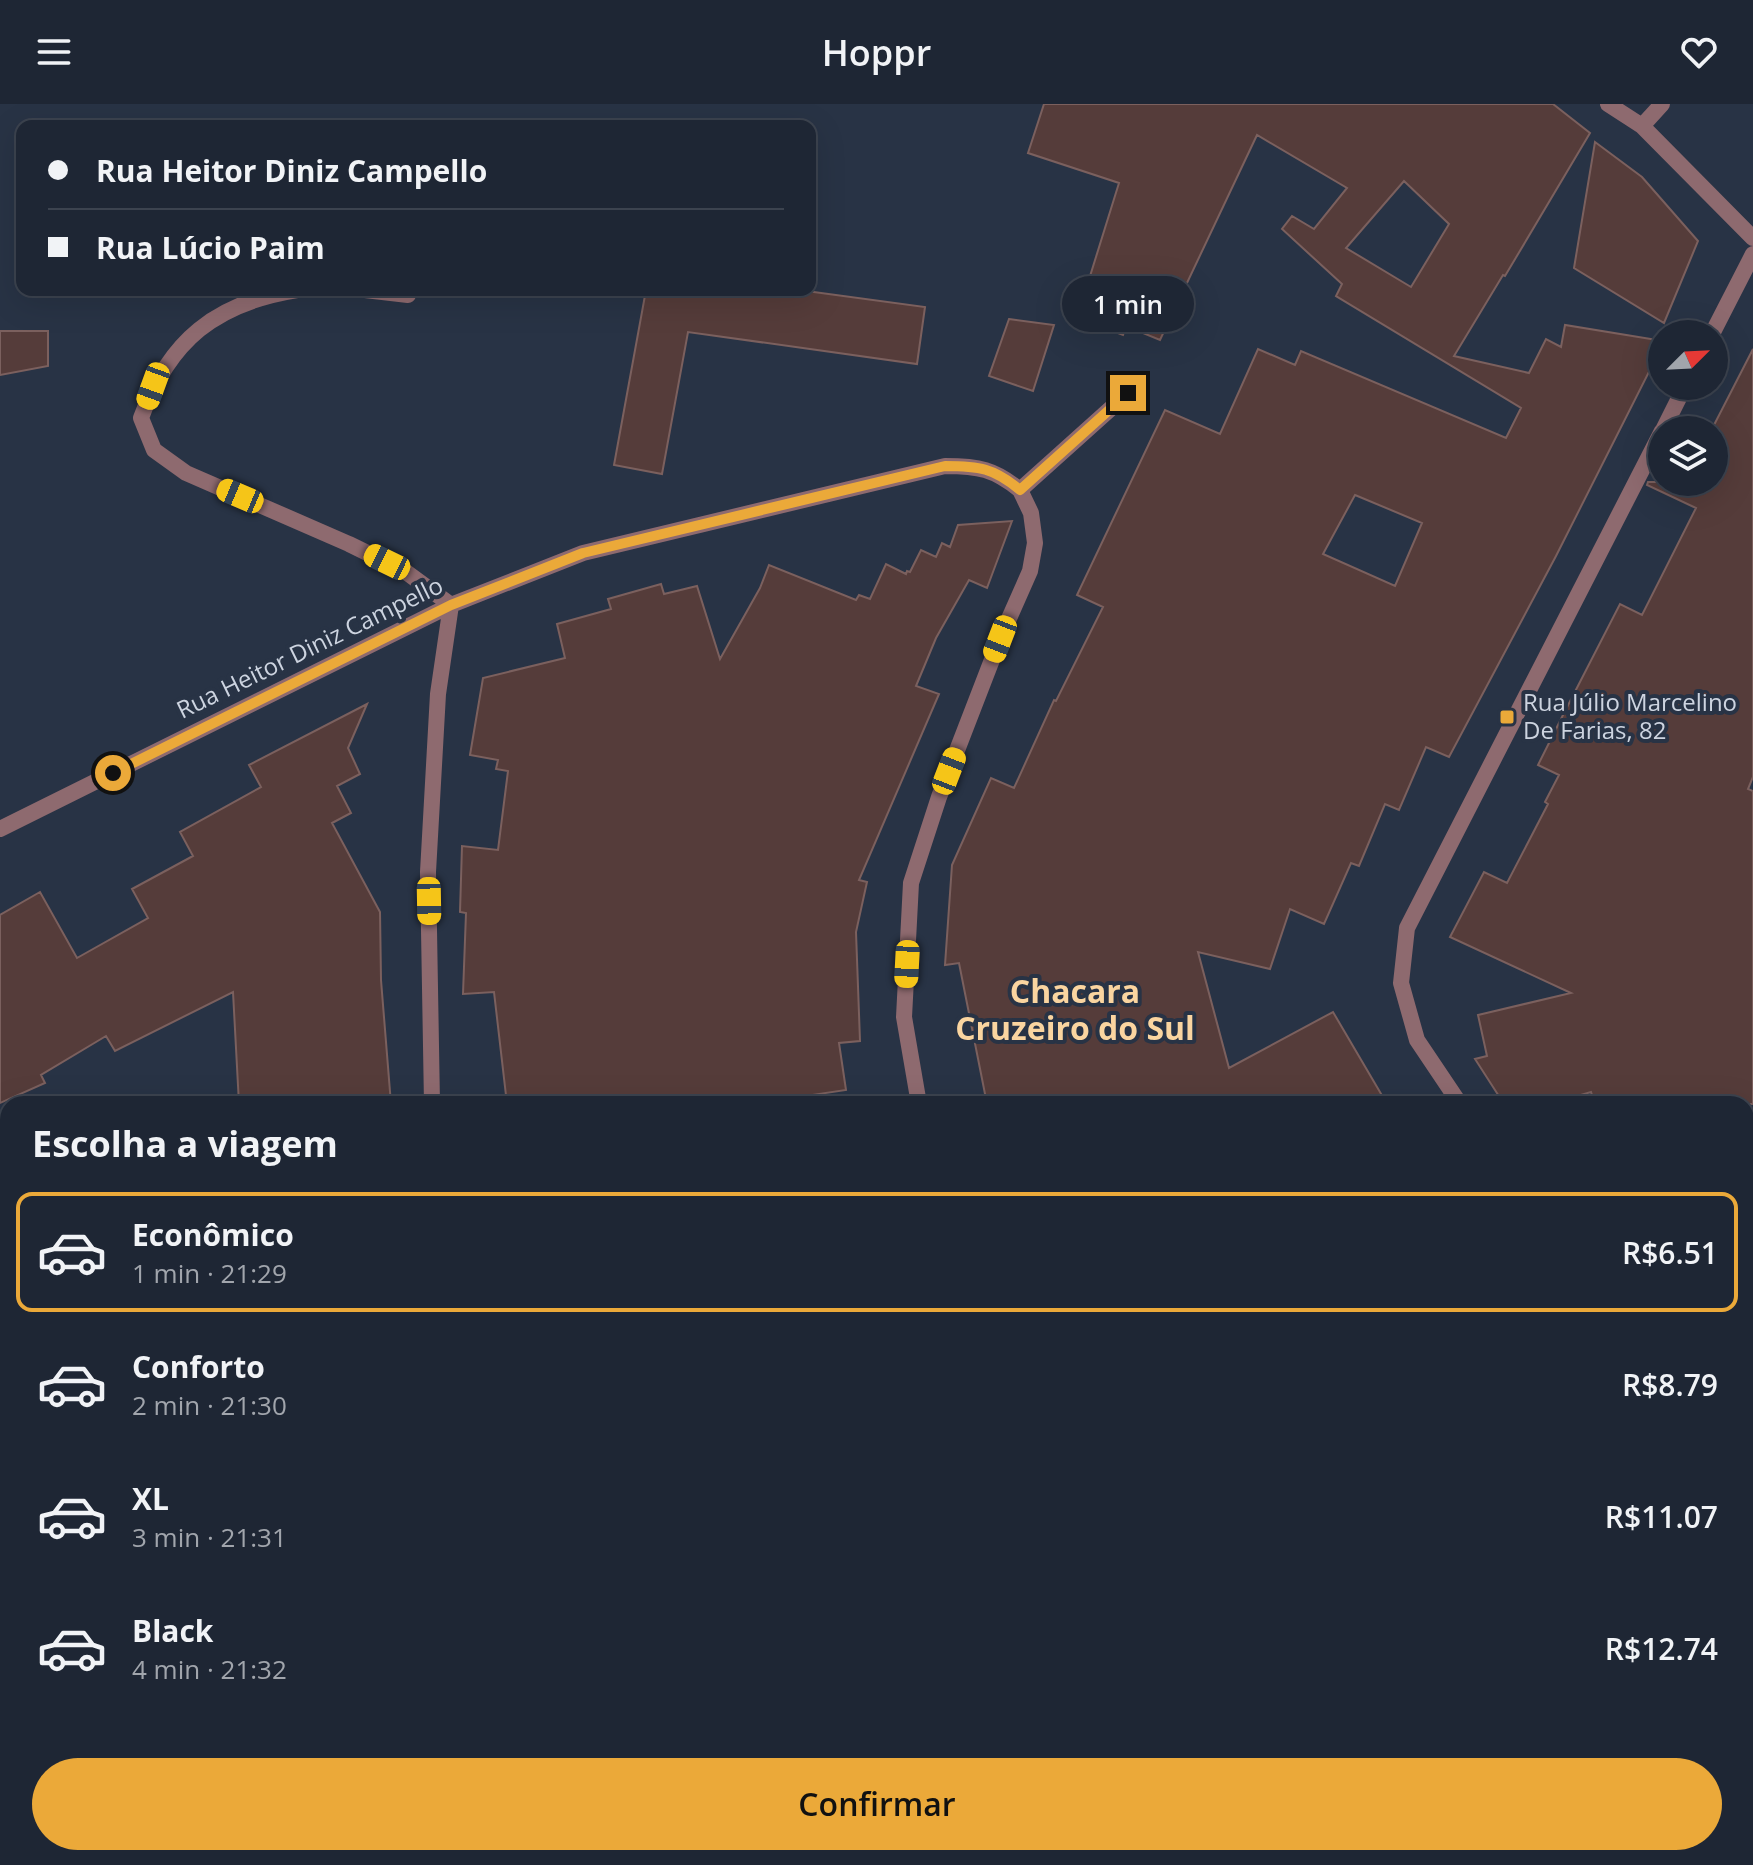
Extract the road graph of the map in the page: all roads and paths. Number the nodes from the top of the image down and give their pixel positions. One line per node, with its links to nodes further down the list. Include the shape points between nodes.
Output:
1 (1608, 104): 3 (street)
2 (1662, 104): 3 (street)
3 (1642, 126): 4 (street)
4 (1753, 238)
5 (1753, 254): 7 (street)
6 (261, 296): 11 (street, via 214,318 174,353 141,418 154,450 186,473 406,572)
7 (1719, 320)
8 (1128, 393): 10 (street)
9 (1648, 458): 15 (street, via 1407,928 1401,983 1417,1040)
10 (1020, 490): 11 (street, Rua Heitor Diniz Campello, via 1001,474 977,466 945,466 583,553); 14 (street, via 1031,513 1035,543 1030,571 939,797 911,883 904,1017)
11 (451, 605): 12 (street, Rua Heitor Diniz Campello); 13 (street, via 438,694 428,872)
12 (0, 829)
13 (432, 1096)
14 (918, 1096)
15 (1455, 1096)

